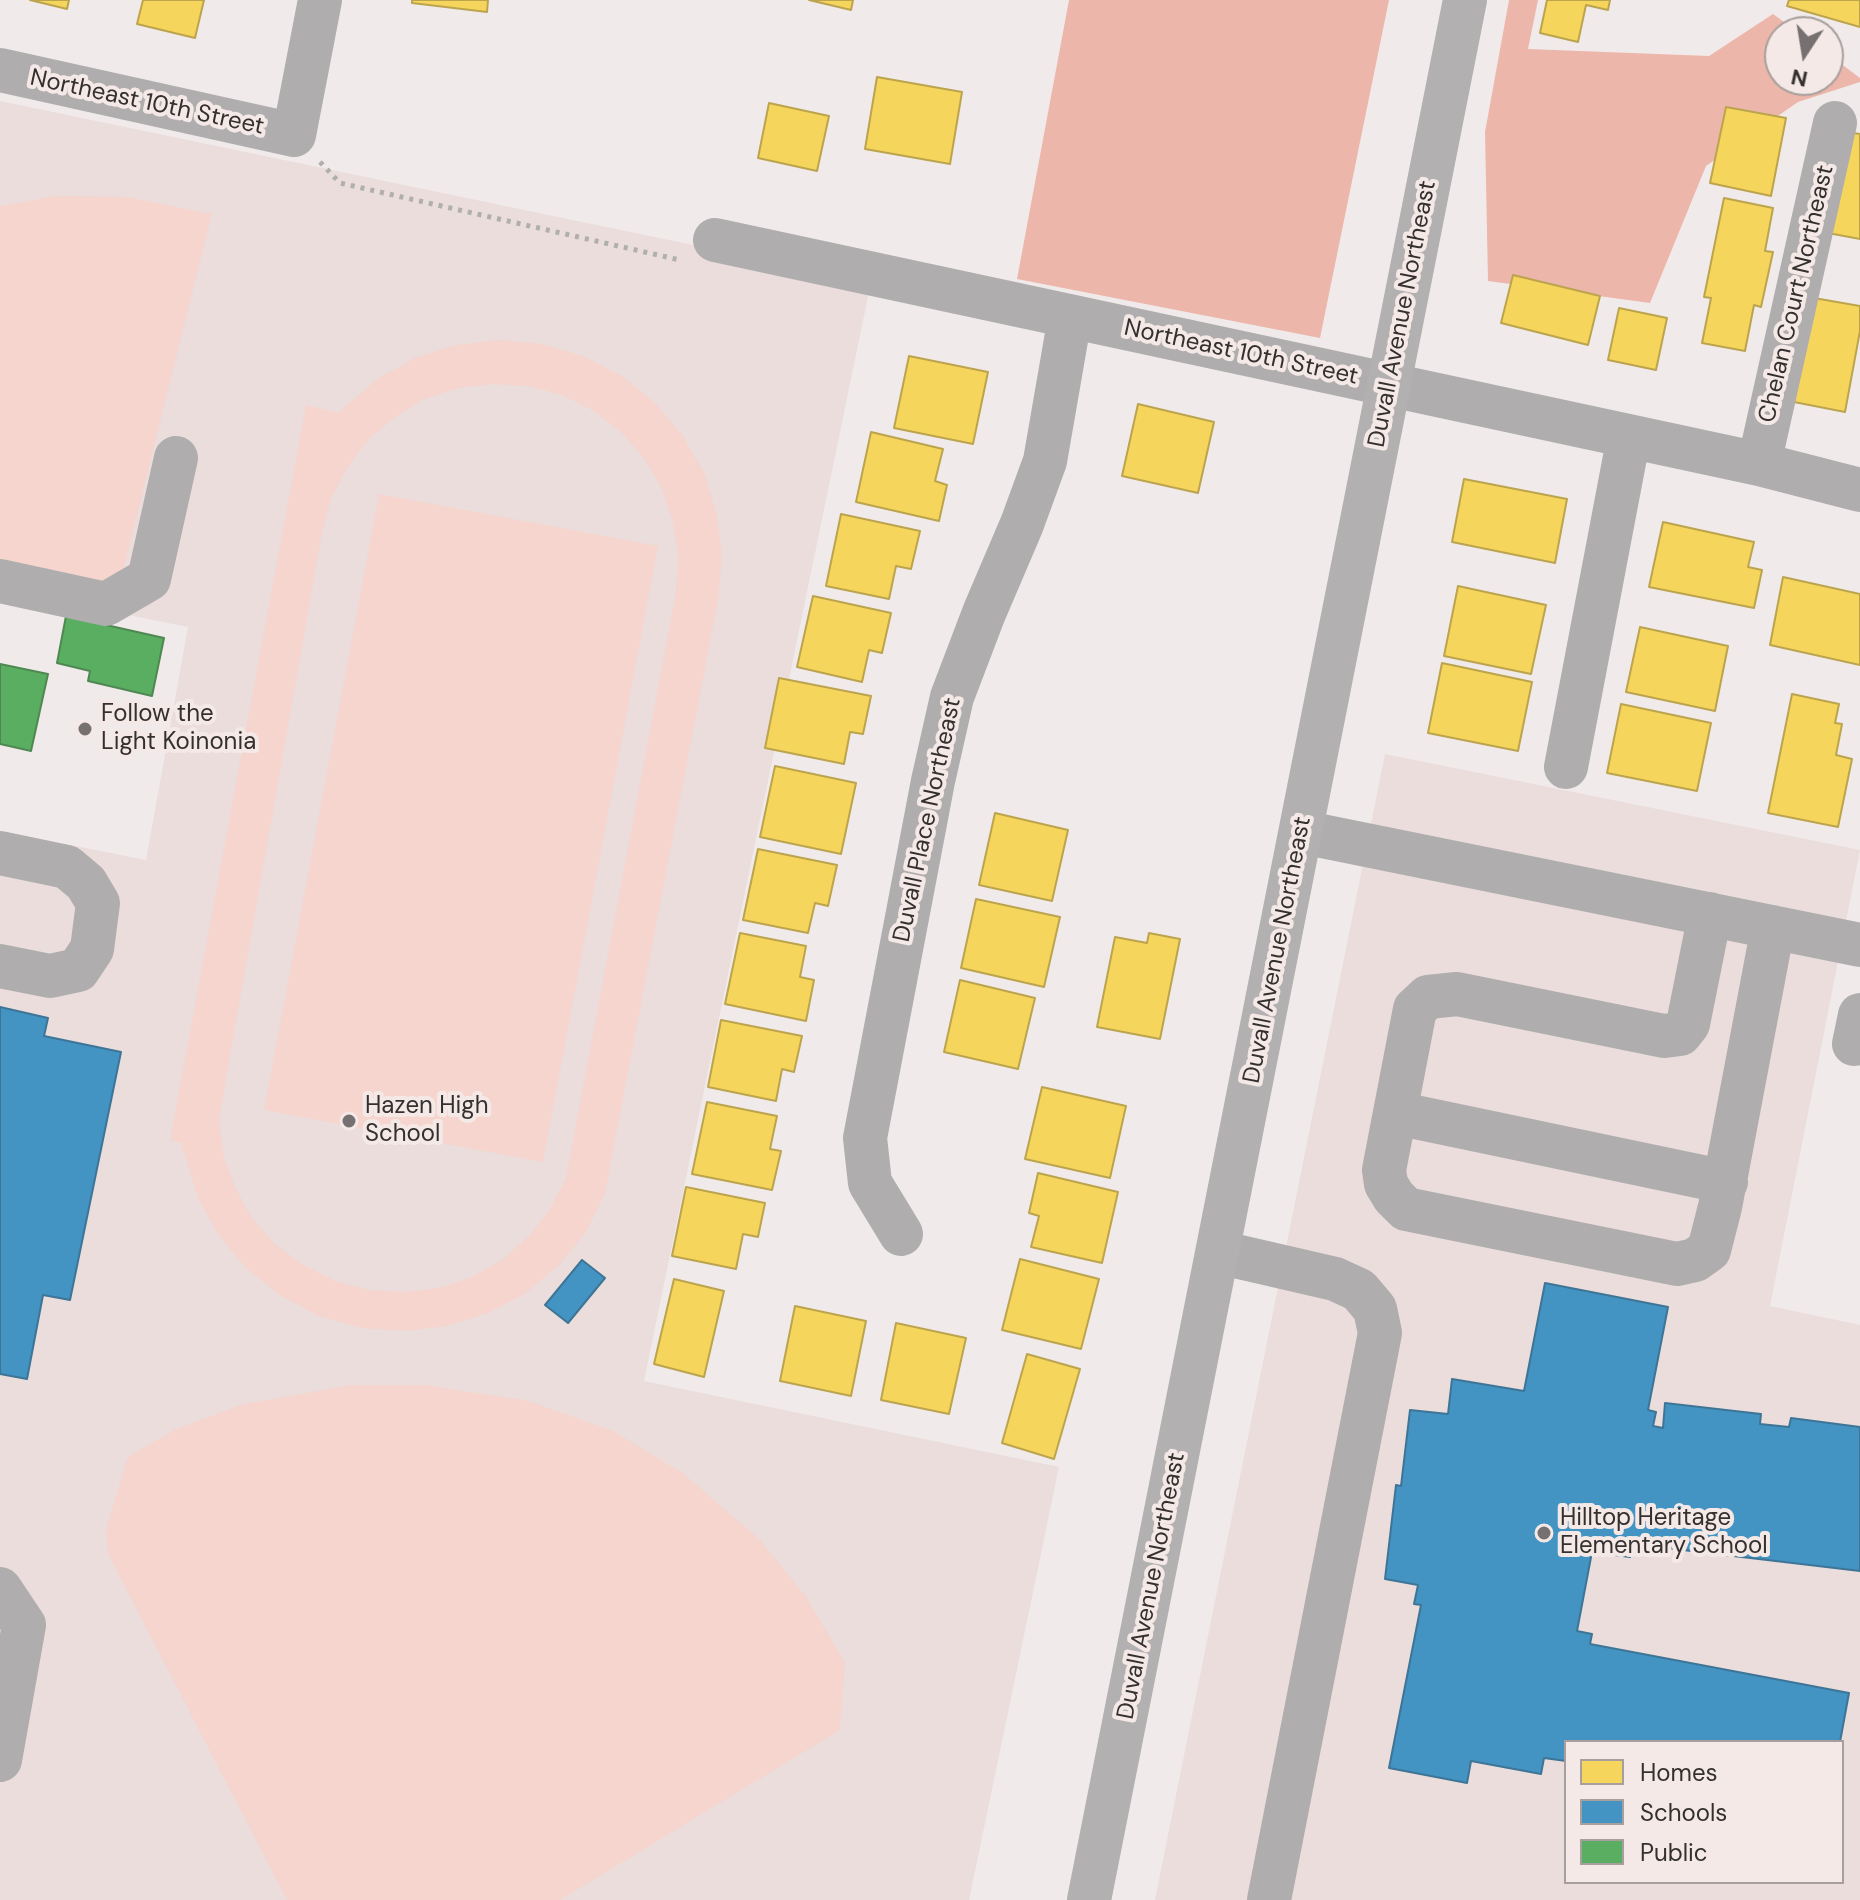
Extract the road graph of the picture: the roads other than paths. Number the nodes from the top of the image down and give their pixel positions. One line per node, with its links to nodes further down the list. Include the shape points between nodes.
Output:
1 (320, 0): 3 (street, Northeast 10th Street, via 294,135)
2 (1465, 0): 7 (main road, Duvall Avenue Northeast)
3 (0, 70)
4 (1835, 123): 10 (street, Chelan Court Northeast)
5 (715, 240): 6 (street, Northeast 10th Street)
6 (1070, 317): 7 (street, Northeast 10th Street); 22 (street, Duvall Place Northeast, via 1045,461 952,697 865,1138 870,1183)
7 (1390, 384): 8 (street, Northeast 10th Street); 14 (main road, Duvall Avenue Northeast)
8 (1629, 436): 10 (street, Northeast 10th Street); 13 (street)
9 (176, 458): 12 (street, via 149,579 106,604)
10 (1759, 464): 11 (street, Northeast 10th Street)
11 (1860, 490)
12 (0, 581)
13 (1566, 767)
14 (1302, 832): 16 (street); 23 (main road, Duvall Avenue Northeast)
15 (0, 853): 19 (street, via 67,867 98,903 92,949 78,970 50,976)
16 (1710, 914): 17 (street); 20 (street, via 1688,1024 1680,1034 1664,1036 1445,993 1428,997 1415,1009)
17 (1773, 927): 18 (street); 21 (street)
18 (1860, 945)
19 (0, 966)
20 (1396, 1113): 21 (street); 21 (street, via 1384,1170 1386,1184 1406,1209 1677,1264 1709,1250)
21 (1726, 1182)
22 (901, 1234)
23 (1218, 1252): 26 (main road, Duvall Avenue Northeast); 27 (street, via 1335,1279 1359,1290 1375,1309 1380,1333)
24 (0, 1589): 25 (street, via 24,1625)
25 (0, 1760)
26 (1089, 1900)
27 (1269, 1900)

